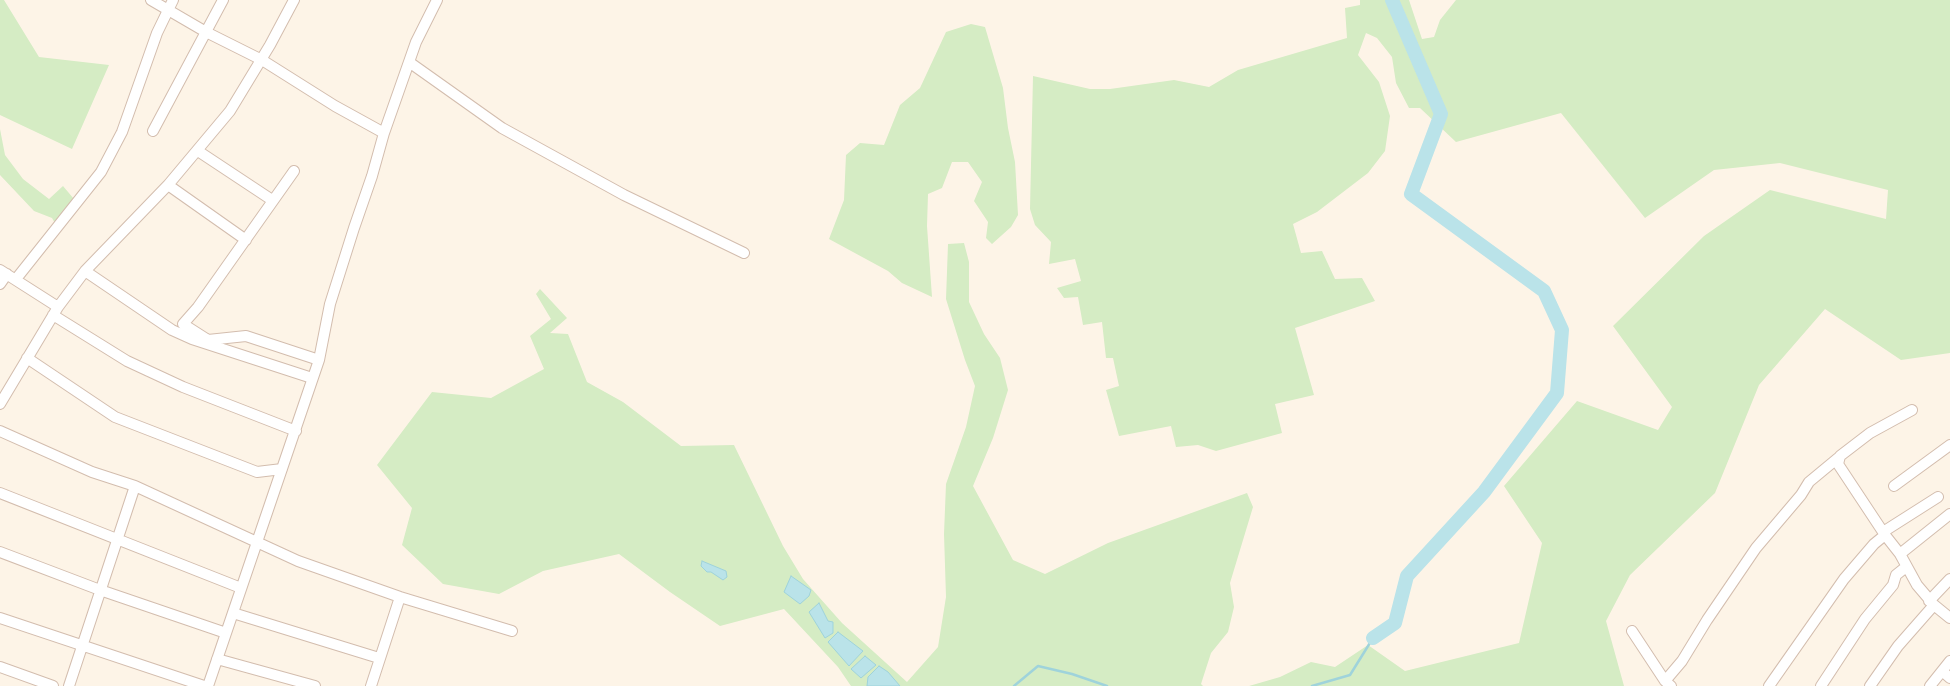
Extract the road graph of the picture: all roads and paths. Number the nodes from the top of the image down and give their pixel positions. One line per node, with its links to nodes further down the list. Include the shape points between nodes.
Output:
1 (151, 0): 5 (street)
2 (223, 0): 6 (street)
3 (294, 0): 7 (street)
4 (437, 0): 8 (street)
5 (170, 4): 6 (street); 18 (street, via 122,132 101,172)
6 (206, 32): 7 (street); 9 (street)
7 (262, 60): 10 (street); 11 (street, via 230,111)
8 (409, 62): 10 (street); 16 (street, via 502,128 624,195)
9 (153, 131)
10 (384, 133): 22 (street, via 330,304)
11 (198, 151): 13 (street); 14 (street)
12 (294, 171): 14 (street)
13 (168, 185): 15 (street); 17 (street)
14 (272, 200): 15 (street)
15 (246, 240): 22 (street, via 184,324 208,340 246,336)
16 (744, 253)
17 (85, 271): 20 (street); 23 (street, via 172,330 192,339)
18 (7, 274): 19 (street); 20 (street)
19 (0, 284)
20 (55, 311): 21 (street); 27 (street, via 127,361 183,387)
21 (27, 358): 24 (street); 30 (street, via 115,417 257,472)
22 (319, 360): 23 (street)
23 (312, 378): 27 (street)
24 (0, 404)
25 (1912, 410): 29 (street, via 1877,428)
26 (0, 431): 31 (street, via 92,472)
27 (296, 431): 30 (street)
28 (1950, 445): 32 (street)
29 (1838, 458): 36 (street, via 1838,464); 60 (street, via 1809,482 1756,548)
30 (282, 469): 38 (street)
31 (135, 486): 37 (street); 38 (street)
32 (1894, 486)
33 (0, 493): 37 (street)
34 (1938, 497): 36 (street)
35 (1950, 514): 40 (street)
36 (1884, 534): 40 (street); 67 (street, via 1844,579)
37 (116, 541): 43 (street); 44 (street)
38 (257, 542): 43 (street); 45 (street, via 298,561)
39 (0, 552): 44 (street)
40 (1900, 554): 41 (street)
41 (1906, 567): 46 (street); 68 (street, via 1896,575 1893,584 1865,619)
42 (1950, 580): 46 (street)
43 (241, 588): 47 (street)
44 (100, 590): 52 (street); 53 (street)
45 (400, 597): 50 (street); 54 (street)
46 (1932, 603): 49 (street); 69 (street)
47 (233, 612): 52 (street); 54 (street)
48 (0, 618): 53 (street)
49 (1950, 618)
50 (512, 631)
51 (1632, 631): 60 (street)
52 (226, 633): 55 (street)
53 (82, 645): 62 (street); 63 (street)
54 (379, 658): 66 (street)
55 (217, 659): 64 (street); 65 (street)
56 (1950, 661): 58 (street)
57 (0, 667): 61 (street)
58 (1942, 671): 59 (street); 70 (street)
59 (1950, 678)
60 (1668, 683)
61 (52, 686)
62 (69, 686)
63 (204, 686)
64 (208, 686)
65 (315, 686)
66 (371, 686)
67 (1769, 686)
68 (1821, 686)
69 (1870, 686)
70 (1930, 686)

